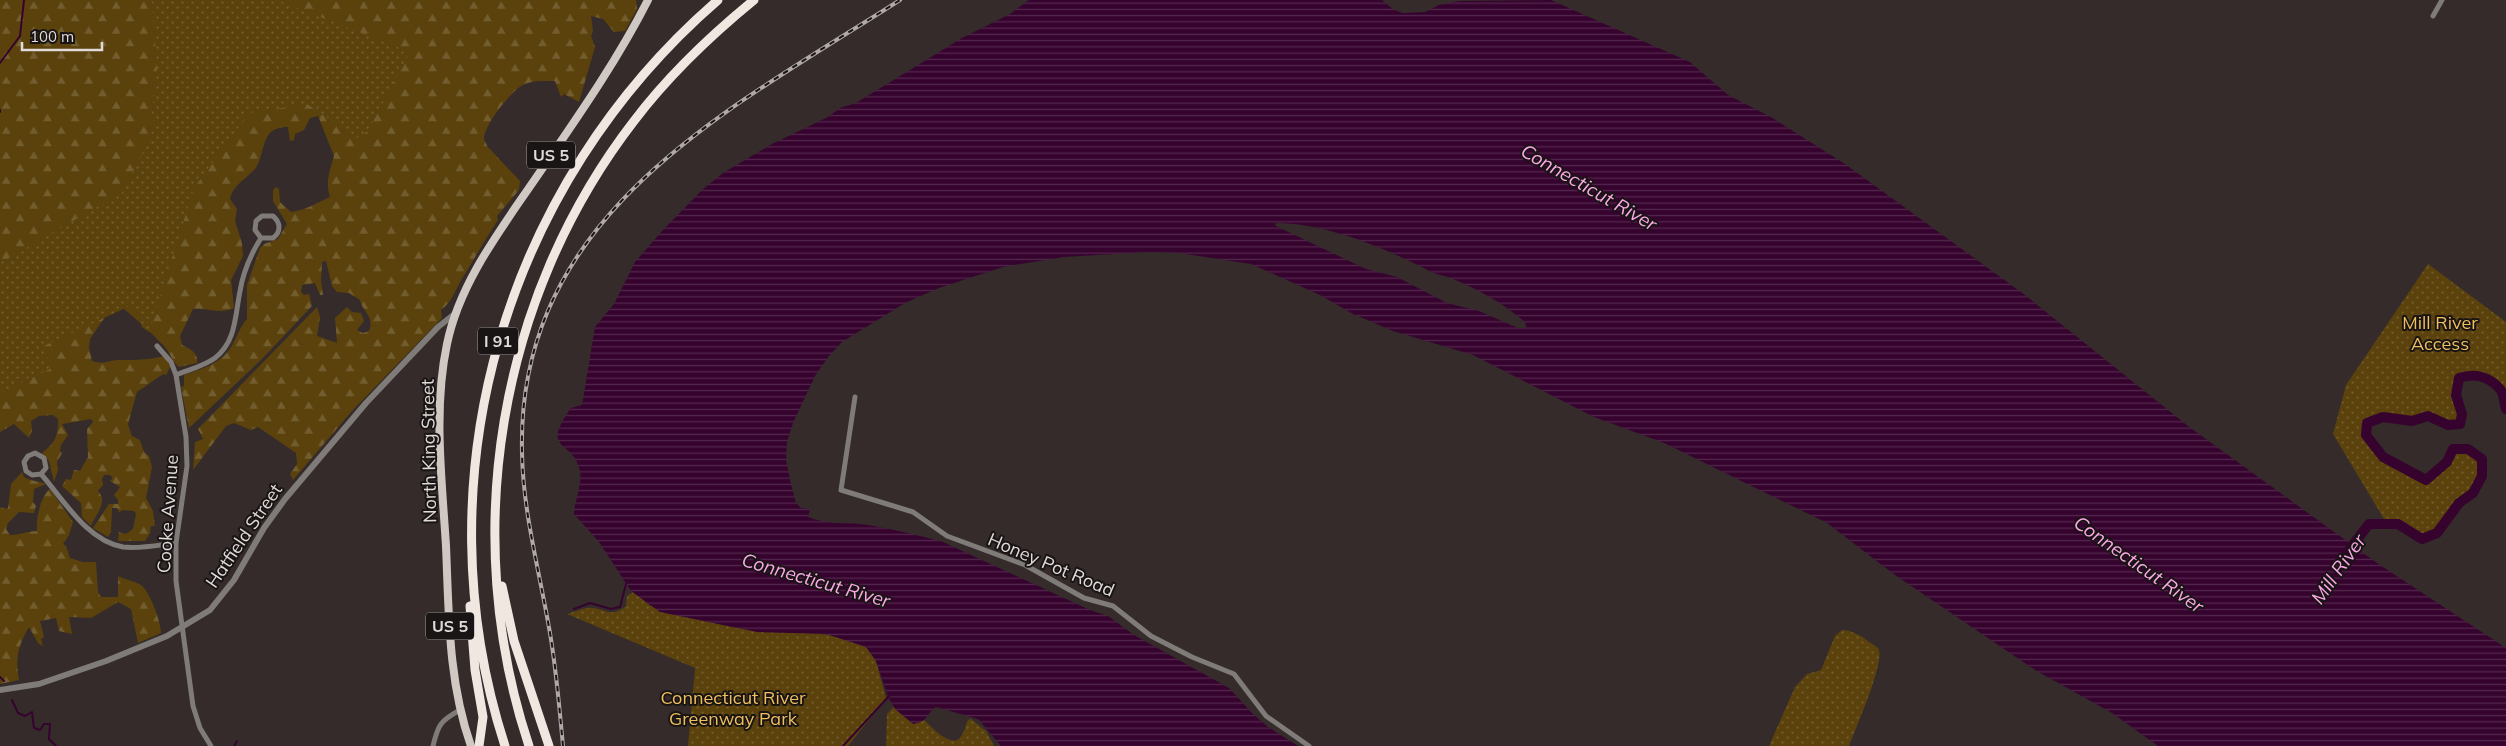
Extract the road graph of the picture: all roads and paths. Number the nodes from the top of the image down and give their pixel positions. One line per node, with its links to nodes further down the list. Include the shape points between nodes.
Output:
1 (648, 0): 7 (main road, North King Street / US 5, via 602,77 480,262)
2 (718, 0): 14 (highway, I 91, via 660,56 609,116 566,181 531,250 506,314 488,380 474,476)
3 (754, 0): 11 (highway, I 91, via 707,40 650,101 616,146 578,207 545,274 525,331 512,376)
4 (2442, 0): 5 (street)
5 (2433, 16)
6 (261, 238): 6 (street, via 270,239 278,233 279,224 273,216 262,216 256,221 256,230); 9 (street, via 243,276 235,323 227,344 214,359)
7 (457, 312): 15 (street, Hatfield Street, via 438,327 366,403 264,528 220,599); 17 (main road, North King Street / US 5, via 442,370 440,416 450,642)
8 (157, 346): 9 (street, Cooke Avenue, via 171,362)
9 (176, 375): 13 (street, Cooke Avenue, via 188,452)
10 (855, 397): 25 (street, Honey Pot Road, via 841,490 913,512 947,536 1024,564 1084,598 1113,606 1151,636 1234,674 1266,716)
11 (500, 452): 23 (highway, I 91, via 494,514 498,599 509,672); 24 (highway, via 499,551 503,593 516,647)
12 (41, 474): 12 (street, via 46,468 44,458 35,453 28,456 24,464 26,471 34,476); 13 (street, via 88,528 109,543 132,547)
13 (176, 543): 15 (street, Cooke Avenue, via 176,582)
14 (471, 554): 21 (highway, via 471,622 483,712); 22 (highway, I 91, via 485,669)
15 (183, 628): 16 (street, Hatfield Street, via 106,662 39,684); 18 (street, Cooke Avenue, via 192,706)
16 (0, 690)
17 (460, 710): 19 (street, via 444,719); 20 (main road, North King Street / US 5)
18 (211, 746)
19 (432, 746)
20 (470, 746)
21 (478, 746)
22 (505, 746)
23 (529, 746)
24 (549, 746)
25 (1309, 746)

